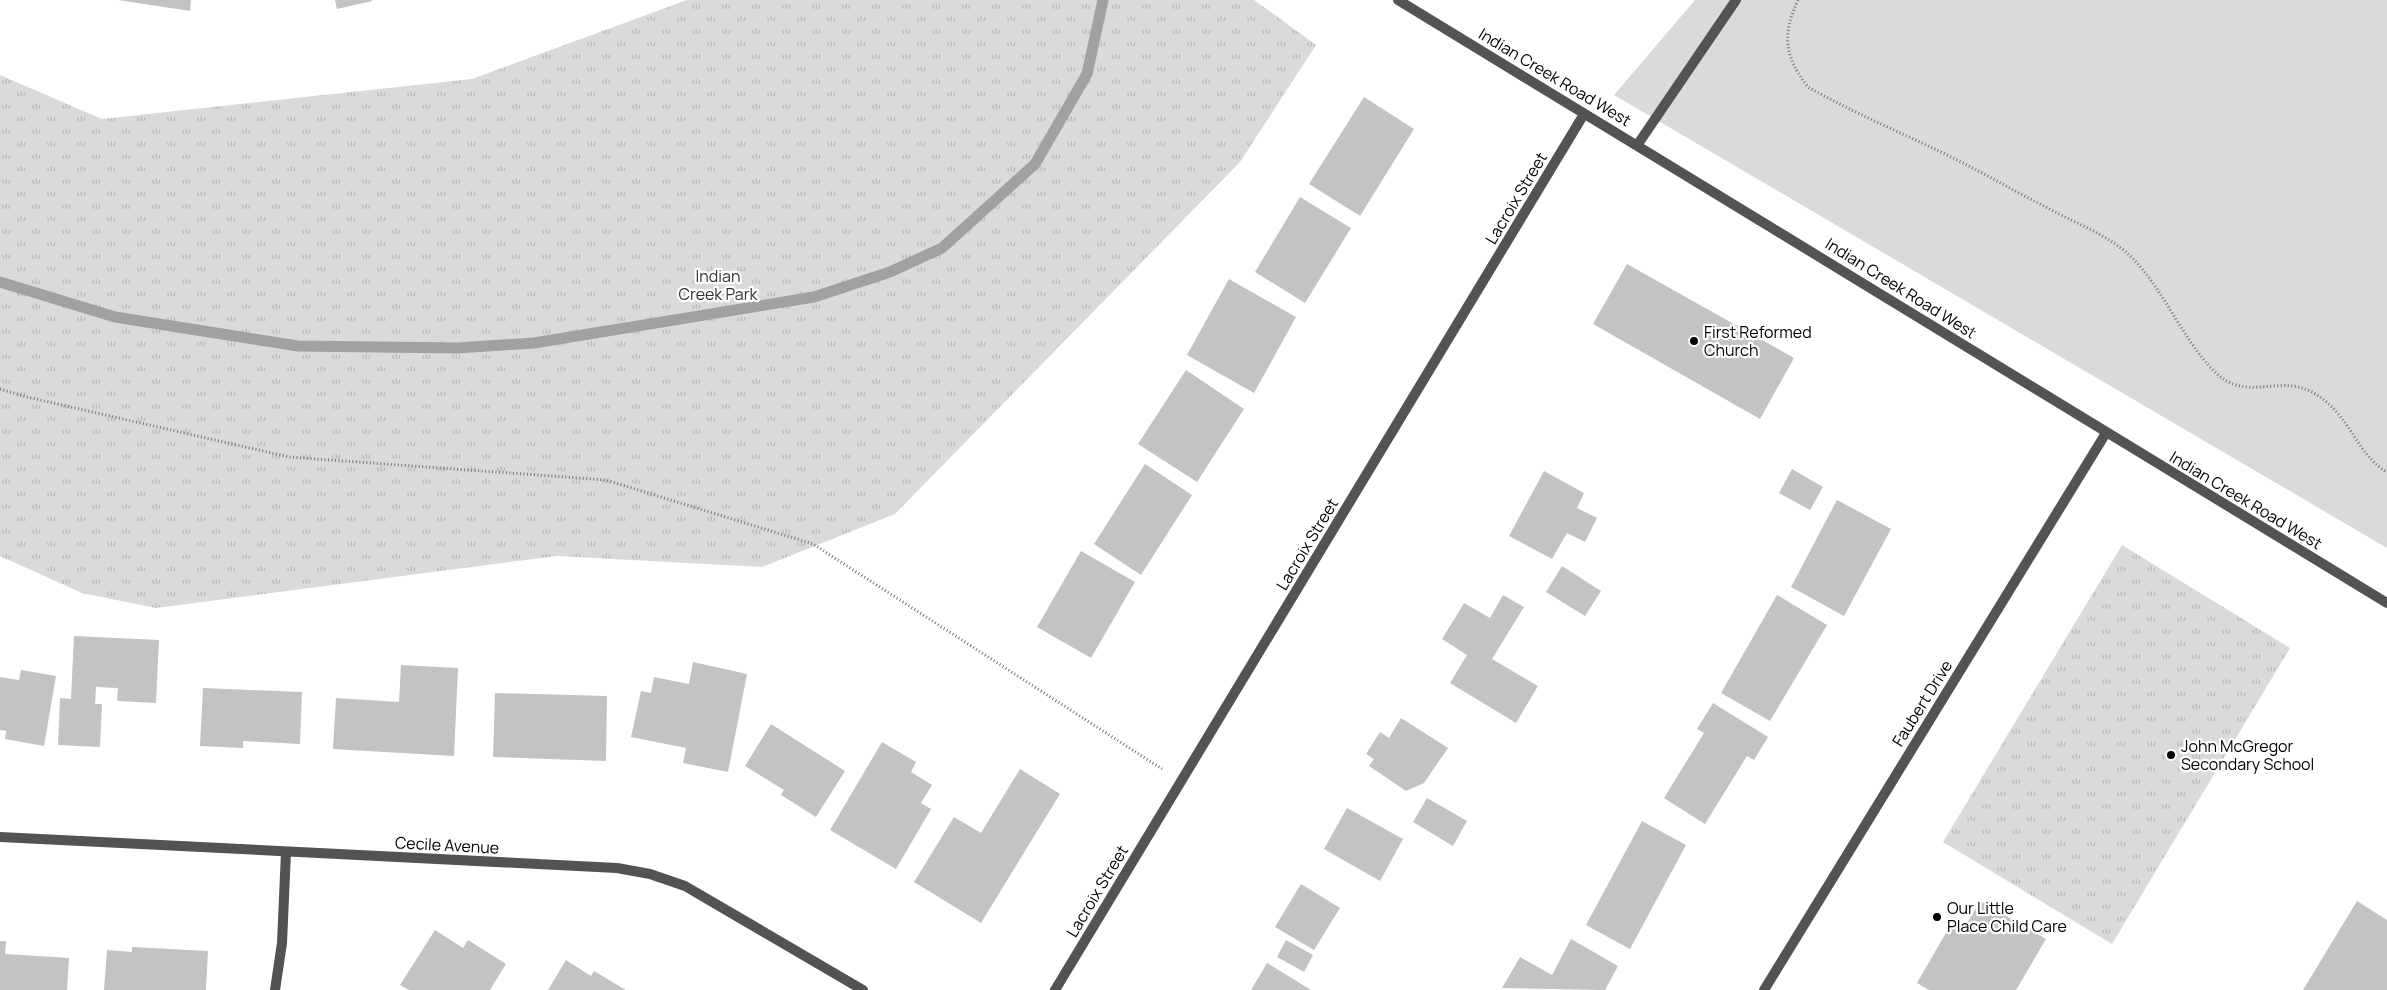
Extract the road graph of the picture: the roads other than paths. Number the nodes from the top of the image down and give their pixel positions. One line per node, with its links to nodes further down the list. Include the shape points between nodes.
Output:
1 (1398, 0): 3 (street, Indian Creek Road West)
2 (1736, 0): 4 (street)
3 (1584, 114): 4 (street, Indian Creek Road West); 11 (street, Lacroix Street)
4 (1638, 144): 5 (street, Indian Creek Road West)
5 (2106, 432): 6 (street, Indian Creek Road West); 12 (street, Faubert Drive)
6 (2387, 603)
7 (0, 837): 8 (street, Cecile Avenue)
8 (286, 852): 9 (street, via 282,943); 10 (street, Cecile Avenue, via 617,868 650,874 692,890)
9 (275, 990)
10 (863, 990)
11 (1055, 990)
12 (1764, 990)

